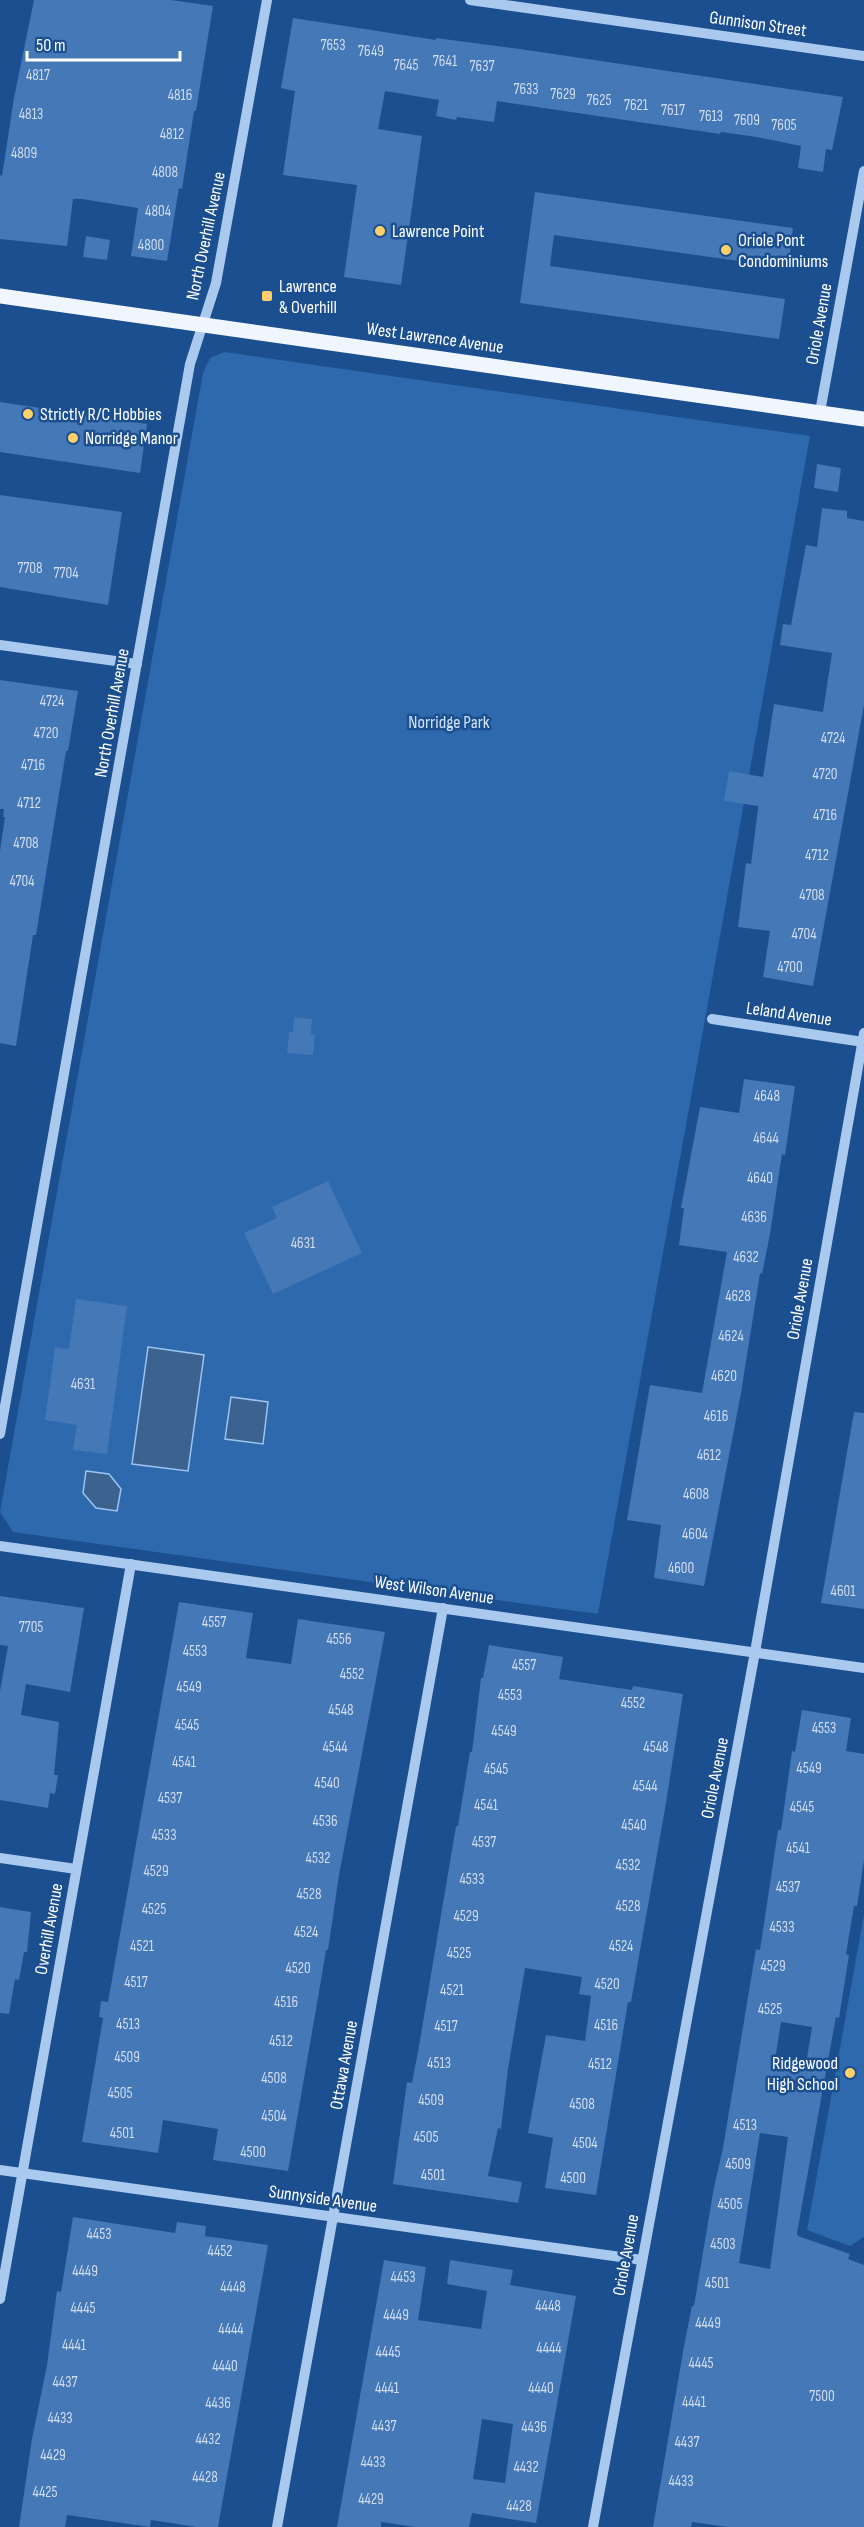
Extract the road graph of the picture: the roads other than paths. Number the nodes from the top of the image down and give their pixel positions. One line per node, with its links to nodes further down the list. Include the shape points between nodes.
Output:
1 (267, 0): 6 (street, North Overhill Avenue, via 216,283)
2 (470, 0): 3 (street, Gunnison Street)
3 (864, 56)
4 (864, 171): 7 (street, Oriole Avenue)
5 (0, 296): 6 (main road, West Lawrence Avenue)
6 (203, 324): 7 (main road, West Lawrence Avenue); 10 (street, North Overhill Avenue, via 190,364)
7 (820, 412): 8 (main road, West Lawrence Avenue)
8 (864, 418)
9 (0, 645): 10 (street)
10 (137, 664): 13 (street, North Overhill Avenue)
11 (712, 1019): 12 (street, Leland Avenue)
12 (863, 1038): 17 (street, Oriole Avenue)
13 (0, 1434)
14 (0, 1545): 15 (street, West Wilson Avenue)
15 (131, 1564): 16 (street, West Wilson Avenue); 20 (street, Overhill Avenue)
16 (443, 1608): 17 (street, West Wilson Avenue); 23 (street, Ottawa Avenue)
17 (755, 1652): 18 (street, West Wilson Avenue); 24 (street, Oriole Avenue)
18 (864, 1668)
19 (0, 1858): 20 (street)
20 (76, 1869): 22 (street, Overhill Avenue)
21 (0, 2170): 22 (street, Sunnyside Avenue)
22 (22, 2174): 23 (street, Sunnyside Avenue); 25 (street, Overhill Avenue)
23 (333, 2217): 24 (street, Sunnyside Avenue); 26 (street, Ottawa Avenue)
24 (642, 2260): 27 (street, Oriole Avenue)
25 (0, 2300)
26 (277, 2527)
27 (593, 2527)

